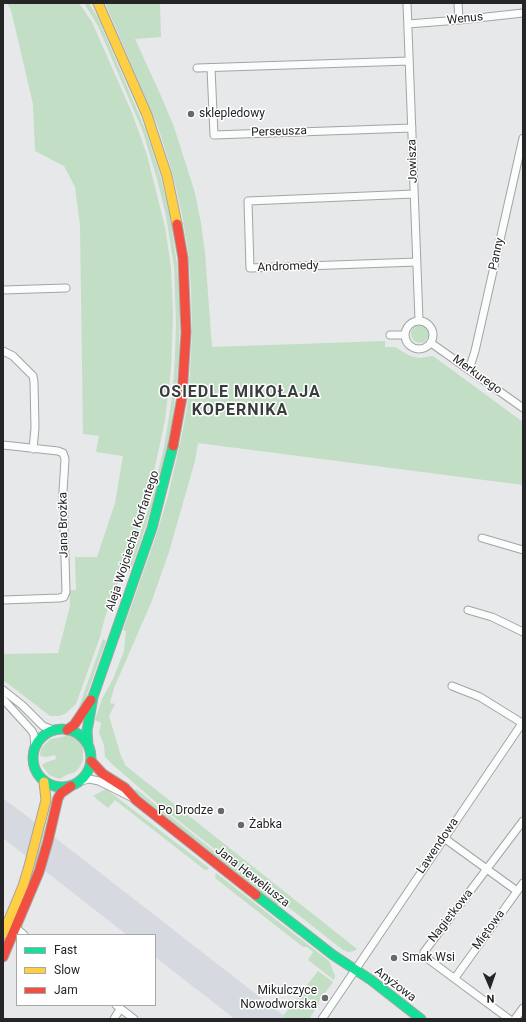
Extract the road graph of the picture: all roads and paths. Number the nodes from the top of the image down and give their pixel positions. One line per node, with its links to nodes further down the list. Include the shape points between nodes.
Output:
1 (94, 3): 6 (main road, Aleja Wojciecha Korfantego)
2 (98, 3): 6 (main road, Aleja Wojciecha Korfantego)
3 (407, 3): 8 (street, Jowisza)
4 (458, 3): 7 (street)
5 (523, 13): 7 (street, Wenus)
6 (105, 19): 34 (main road, Aleja Wojciecha Korfantego, via 147,115 167,176 182,246 186,332 180,409 166,479 143,555)
7 (459, 20): 8 (street, Wenus)
8 (408, 24): 9 (street, Jowisza)
9 (409, 61): 11 (street); 12 (street, Jowisza)
10 (197, 68): 11 (street)
11 (211, 68): 12 (street, Perseusza, via 214,135)
12 (412, 128): 14 (street, Jowisza)
13 (523, 138): 23 (street, Panny)
14 (414, 194): 15 (street, Jowisza); 15 (street, Andromedy, via 248,201 250,268)
15 (417, 262): 18 (street, Jowisza)
16 (66, 288): 17 (street)
17 (3, 290)
18 (419, 320): 20 (street, via 407,326); 21 (street, via 432,328)
19 (390, 335): 20 (street)
20 (405, 335): 21 (street, via 408,343 415,348 424,348)
21 (432, 343): 23 (street, Merkurego)
22 (3, 351): 26 (street, via 13,356 33,376)
23 (469, 370): 24 (street, Merkurego)
24 (523, 408)
25 (3, 446): 26 (street, Jana Brożka)
26 (34, 449): 29 (street, Jana Brożka, via 58,451 63,453 65,459 63,492 66,592 64,597 59,598)
27 (482, 538): 28 (street)
28 (523, 550)
29 (3, 600)
30 (468, 610): 31 (street, via 492,617)
31 (523, 632)
32 (452, 686): 36 (street, Lawendowa, via 480,697)
33 (3, 690): 37 (street, via 43,726)
34 (93, 697): 38 (main road, Aleja Wojciecha Korfantego, via 78,720); 39 (main road, Aleja Wojciecha Korfantego, via 87,731)
35 (3, 699): 40 (street, via 32,731)
36 (522, 723): 47 (street, Lawendowa)
37 (54, 730): 38 (main road); 40 (main road, via 40,739)
38 (67, 730): 39 (main road, via 80,735)
39 (88, 745): 41 (main road)
40 (35, 748): 43 (main road, via 34,768)
41 (91, 761): 42 (main road, via 88,772); 45 (main road, Jana Heweliusza)
42 (81, 780): 44 (main road); 45 (street, Jana Heweliusza, via 100,781)
43 (44, 782): 44 (main road, via 56,787); 51 (main road, via 46,800 37,838 23,886)
44 (71, 786): 52 (main road, via 58,798 39,872)
45 (136, 800): 56 (main road, Jana Heweliusza)
46 (523, 821): 48 (street, Nagietkowa)
47 (444, 838): 48 (street); 56 (street, Lawendowa)
48 (487, 869): 50 (street); 57 (street, Nagietkowa, via 424,952 424,956)
49 (523, 883): 50 (street, Miętowa)
50 (517, 891): 57 (street, Miętowa)
51 (5, 921): 52 (main road); 53 (main road)
52 (16, 928): 54 (street); 55 (main road)
53 (3, 934)
54 (23, 934)
55 (3, 957)
56 (355, 970): 62 (street, Lawendowa); 63 (main road, Anyżowa)
57 (455, 978): 64 (street, Nagietkowa)
58 (118, 1007): 60 (street); 61 (street)
59 (523, 1008): 65 (street)
60 (114, 1019)
61 (134, 1019)
62 (322, 1019)
63 (421, 1019)
64 (509, 1019)
65 (514, 1019)

